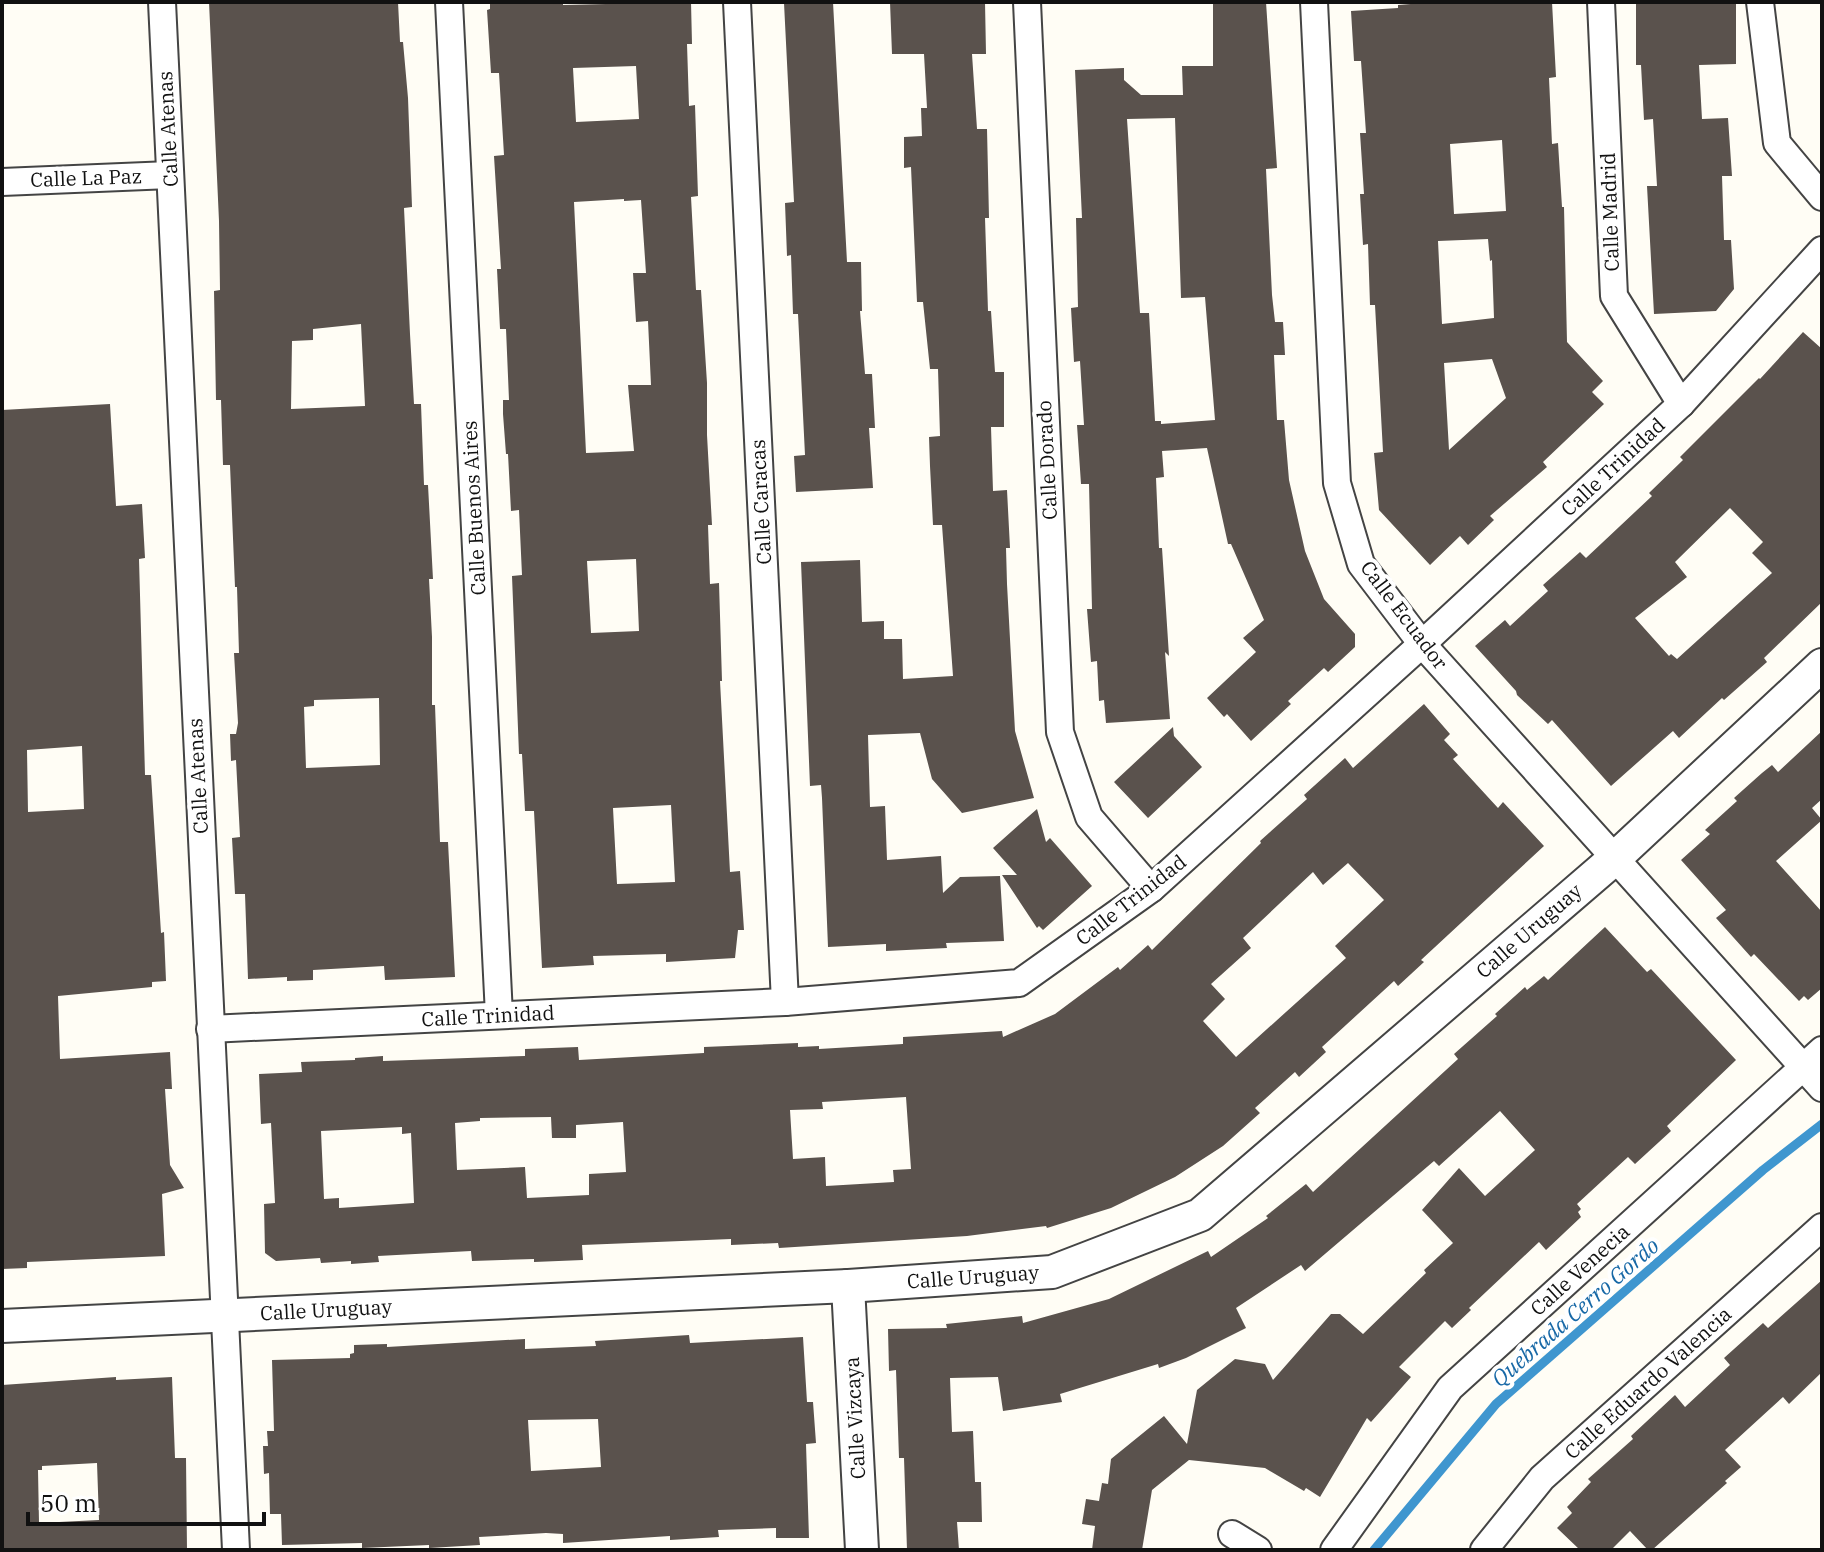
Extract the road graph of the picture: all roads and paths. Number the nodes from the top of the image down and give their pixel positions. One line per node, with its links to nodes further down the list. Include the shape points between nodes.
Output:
1 (162, 2): 8 (street, Calle Atenas)
2 (449, 2): 18 (street, Calle Buenos Aires)
3 (737, 2): 17 (street, Calle Caracas)
4 (1027, 2): 16 (street, Calle Dorado, via 1060,732 1089,817)
5 (1314, 2): 13 (street, Calle Ecuador, via 1337,483 1361,564)
6 (1601, 2): 12 (street, Calle Madrid, via 1614,296)
7 (1760, 2): 10 (street, via 1777,143)
8 (170, 175): 9 (street, Calle La Paz); 19 (street, Calle Atenas)
9 (2, 182)
10 (1822, 197)
11 (1822, 250): 12 (street, Calle Trinidad)
12 (1681, 404): 13 (street, Calle Trinidad)
13 (1422, 644): 15 (street, Calle Ecuador); 16 (street, Calle Trinidad)
14 (1822, 665): 15 (street, Calle Uruguay)
15 (1614, 859): 20 (street, Calle Ecuador); 23 (street, Calle Uruguay, via 1200,1215 1052,1272)
16 (1151, 889): 17 (street, Calle Trinidad, via 1019,983)
17 (785, 1002): 18 (street, Calle Trinidad)
18 (499, 1015): 19 (street, Calle Trinidad)
19 (210, 1029): 24 (street, Calle Atenas)
20 (1813, 1059): 21 (street, Calle Ecuador); 30 (street, Calle Venecia, via 1450,1388)
21 (1822, 1088)
22 (1822, 1227): 31 (street, Calle Eduardo Valencia, via 1542,1478)
23 (848, 1286): 24 (street, Calle Uruguay); 28 (street, Calle Vizcaya)
24 (224, 1315): 25 (street, Calle Uruguay); 27 (street, Calle Atenas)
25 (2, 1326)
26 (1232, 1534): 29 (street)
27 (236, 1550)
28 (862, 1550)
29 (1258, 1550)
30 (1334, 1550)
31 (1484, 1550)

